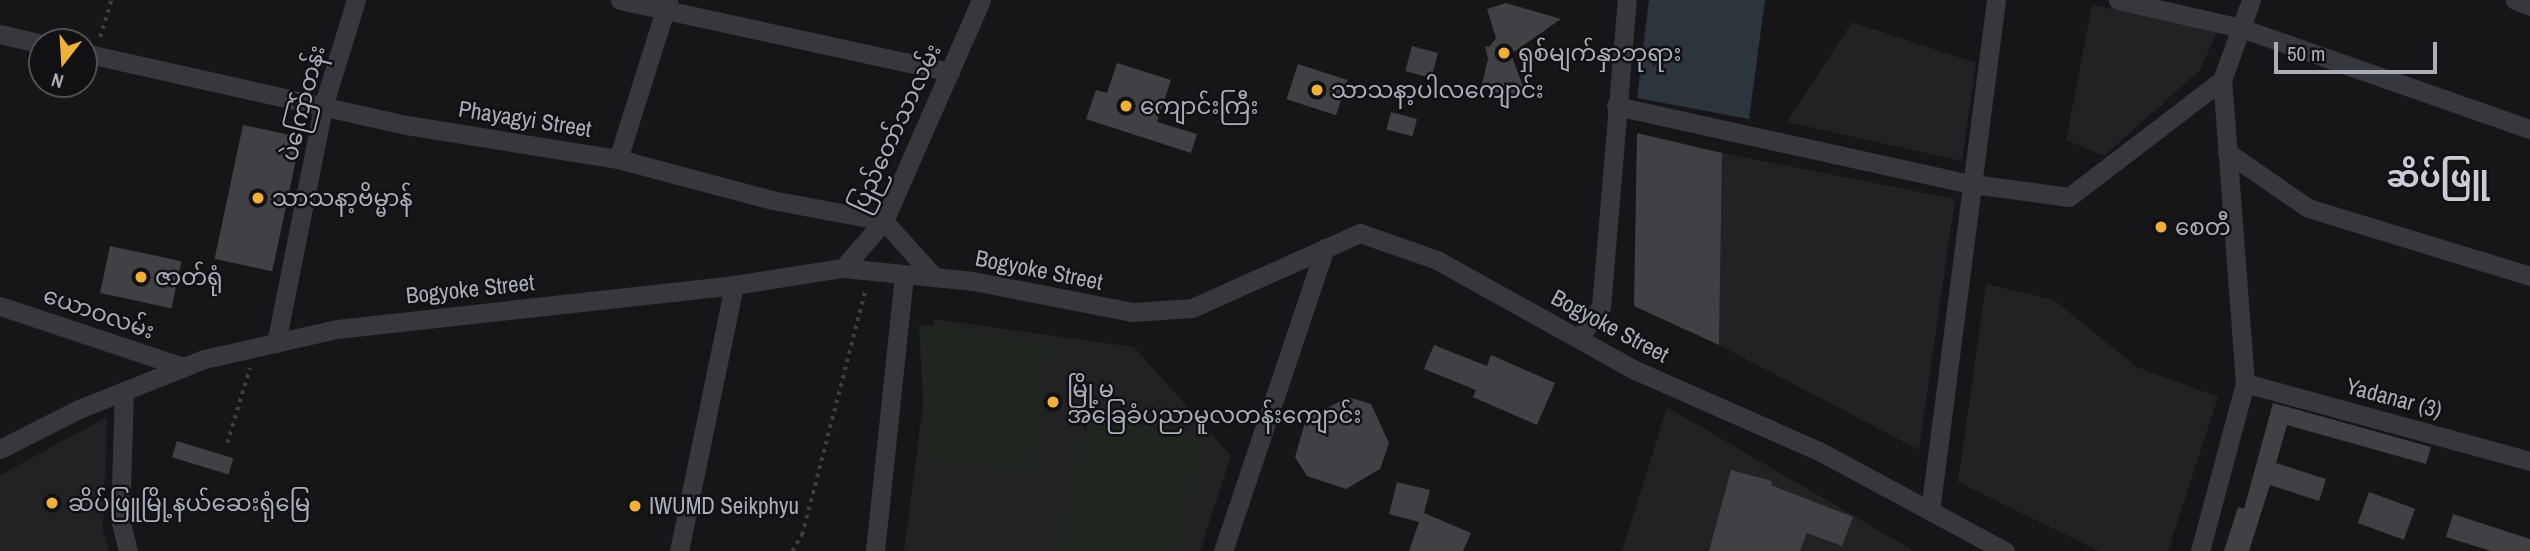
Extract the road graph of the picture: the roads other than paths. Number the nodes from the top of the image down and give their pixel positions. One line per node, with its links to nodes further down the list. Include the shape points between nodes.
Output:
1 (356, 0): 18 (street, ပဲကြော်တန်း)
2 (620, 0): 9 (street)
3 (981, 0): 15 (street, ပြည်တော်သာလမ်း)
4 (1627, 0): 17 (street)
5 (1996, 0): 22 (street)
6 (2118, 0): 11 (street)
7 (2252, 0): 11 (street)
8 (2515, 0): 10 (street)
9 (666, 5): 15 (street); 21 (street)
10 (2530, 6)
11 (2241, 28): 16 (street); 19 (street)
12 (0, 34): 13 (street)
13 (28, 41)
14 (98, 56): 18 (street, Phayagyi Street)
15 (950, 72): 23 (street, ပြည်တော်သာလမ်း)
16 (2222, 80): 20 (street); 22 (street, via 2069,197)
17 (1616, 106): 22 (street); 31 (street, via 1601,307)
18 (323, 107): 21 (street, Phayagyi Street); 32 (street, ပဲကြော်တန်း)
19 (2530, 129)
20 (2227, 152): 27 (street, via 2308,208); 34 (street)
21 (618, 159): 23 (street, Phayagyi Street, via 772,200)
22 (1972, 184): 38 (street)
23 (884, 221): 25 (street, ပြည်တော်သာလမ်း); 28 (street)
24 (1325, 248): 28 (street, Bogyoke Street, via 1192,308 1133,312); 31 (street, Bogyoke Street, via 1360,233 1437,260); 42 (street)
25 (843, 268): 26 (street, Bogyoke Street); 29 (street, Bogyoke Street)
26 (904, 276): 28 (street, Bogyoke Street); 41 (street)
27 (2530, 276)
28 (934, 277)
29 (734, 285): 32 (street, Bogyoke Street, via 337,329); 40 (street)
30 (0, 306): 33 (street, ယောဝလမ်း)
31 (1578, 338): 38 (street, Bogyoke Street, via 1635,370 1819,451)
32 (276, 343): 33 (street, Bogyoke Street)
33 (183, 367): 35 (street, Bogyoke Street)
34 (2245, 383): 37 (street, Yadanar (3)); 44 (street)
35 (124, 391): 36 (street, Bogyoke Street); 39 (street, via 120,519)
36 (0, 449)
37 (2530, 461)
38 (1930, 511): 43 (street, Bogyoke Street)
39 (128, 551)
40 (679, 551)
41 (875, 551)
42 (1223, 551)
43 (2005, 551)
44 (2200, 551)

